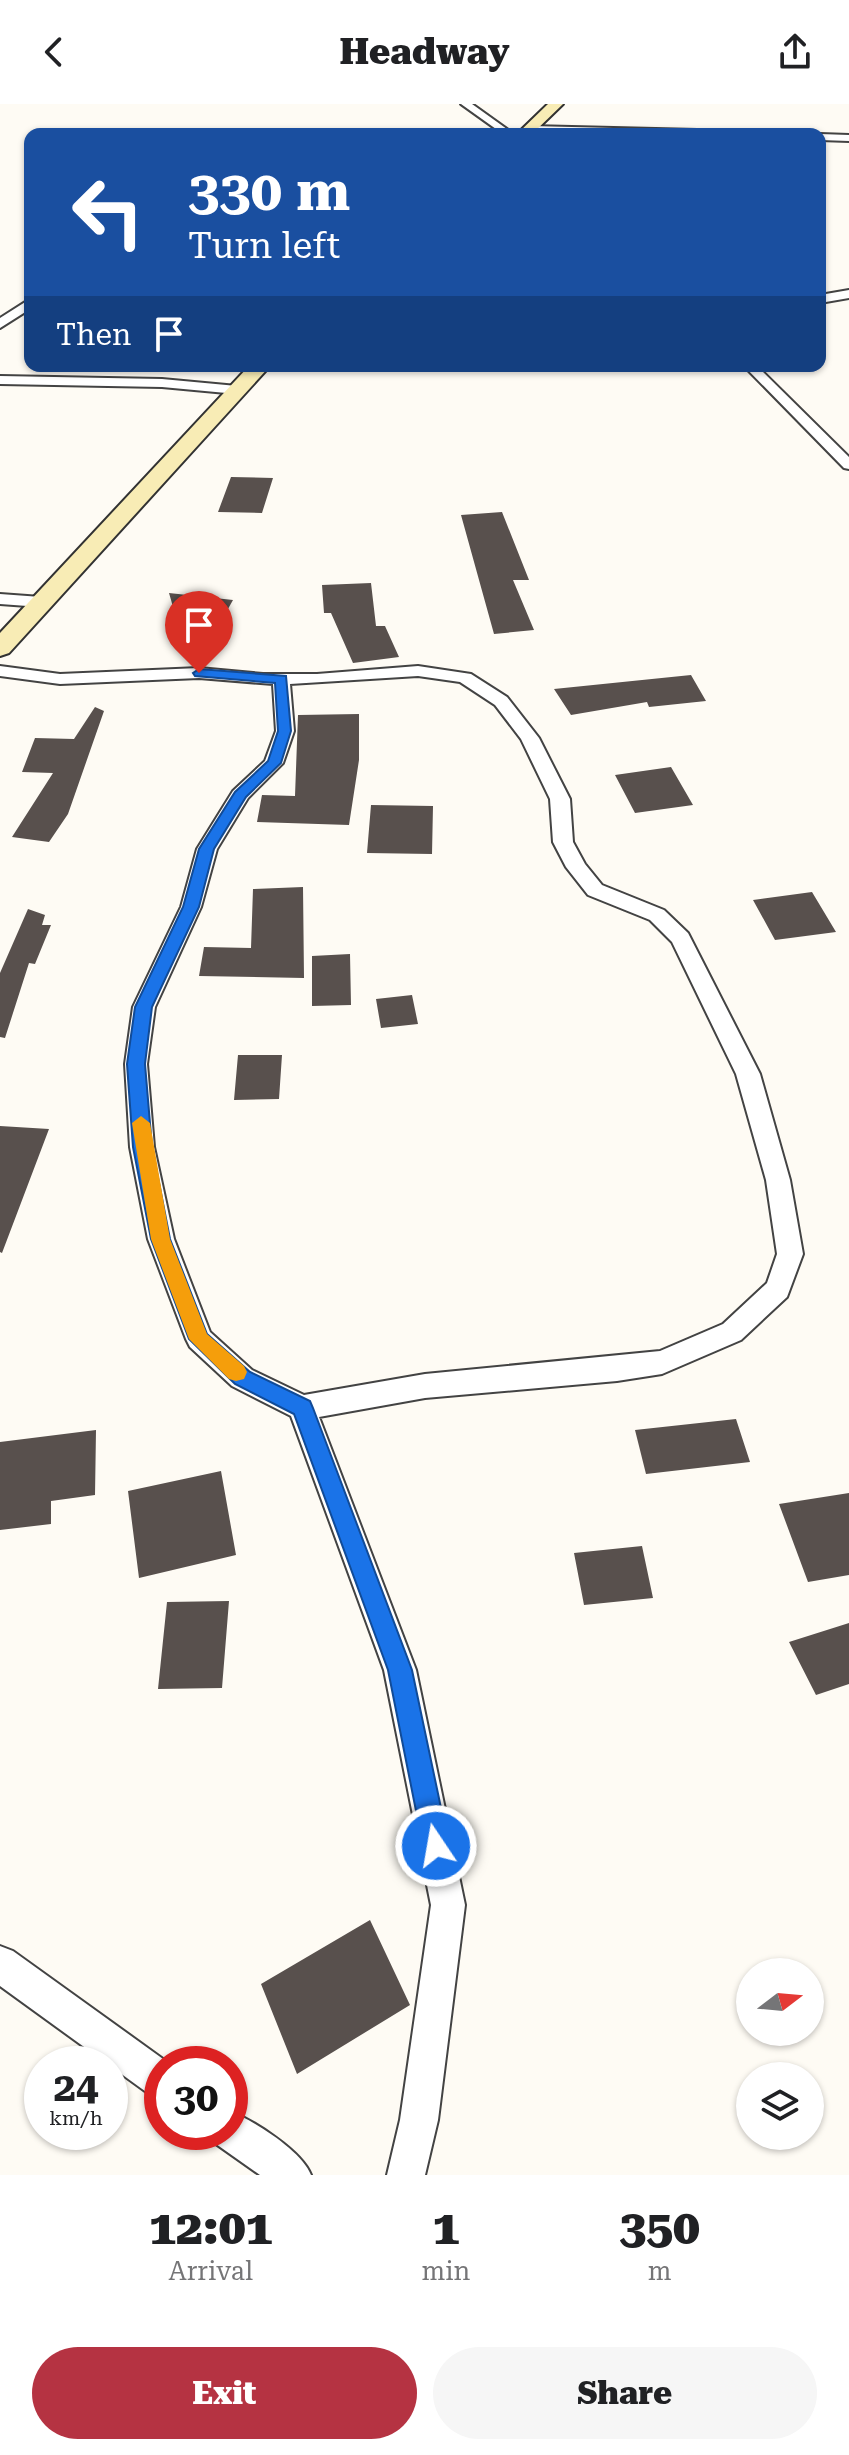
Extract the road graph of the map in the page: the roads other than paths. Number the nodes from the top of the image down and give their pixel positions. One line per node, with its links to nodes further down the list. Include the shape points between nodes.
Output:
1 (466, 104): 3 (street)
2 (556, 104): 4 (main road)
3 (500, 128)
4 (531, 128)
5 (826, 137): 6 (street)
6 (849, 138)
7 (849, 294): 8 (street)
8 (826, 298)
9 (24, 307): 10 (street)
10 (0, 324)
11 (254, 372): 14 (main road)
12 (756, 372): 15 (street)
13 (0, 380): 14 (street)
14 (237, 390): 17 (main road)
15 (849, 465)
16 (0, 599): 17 (street)
17 (41, 602): 18 (main road)
18 (0, 648)
19 (0, 671): 20 (street, via 60,679 199,673)
20 (281, 679): 21 (street, via 285,731 274,763 240,795 207,849 191,907 144,1007 136,1064 142,1147 161,1239 199,1339 242,1378); 21 (street, via 418,671 465,678 501,701 530,738 560,799 563,842 576,867 595,890 657,915 681,938 748,1074 778,1180 790,1254 778,1289 732,1332 662,1362 425,1386)
21 (302, 1408): 26 (street, via 400,1670 448,1905 419,2120)
22 (0, 1964): 23 (street)
23 (144, 2068)
24 (248, 2143): 25 (street)
25 (292, 2175)
26 (406, 2175)

